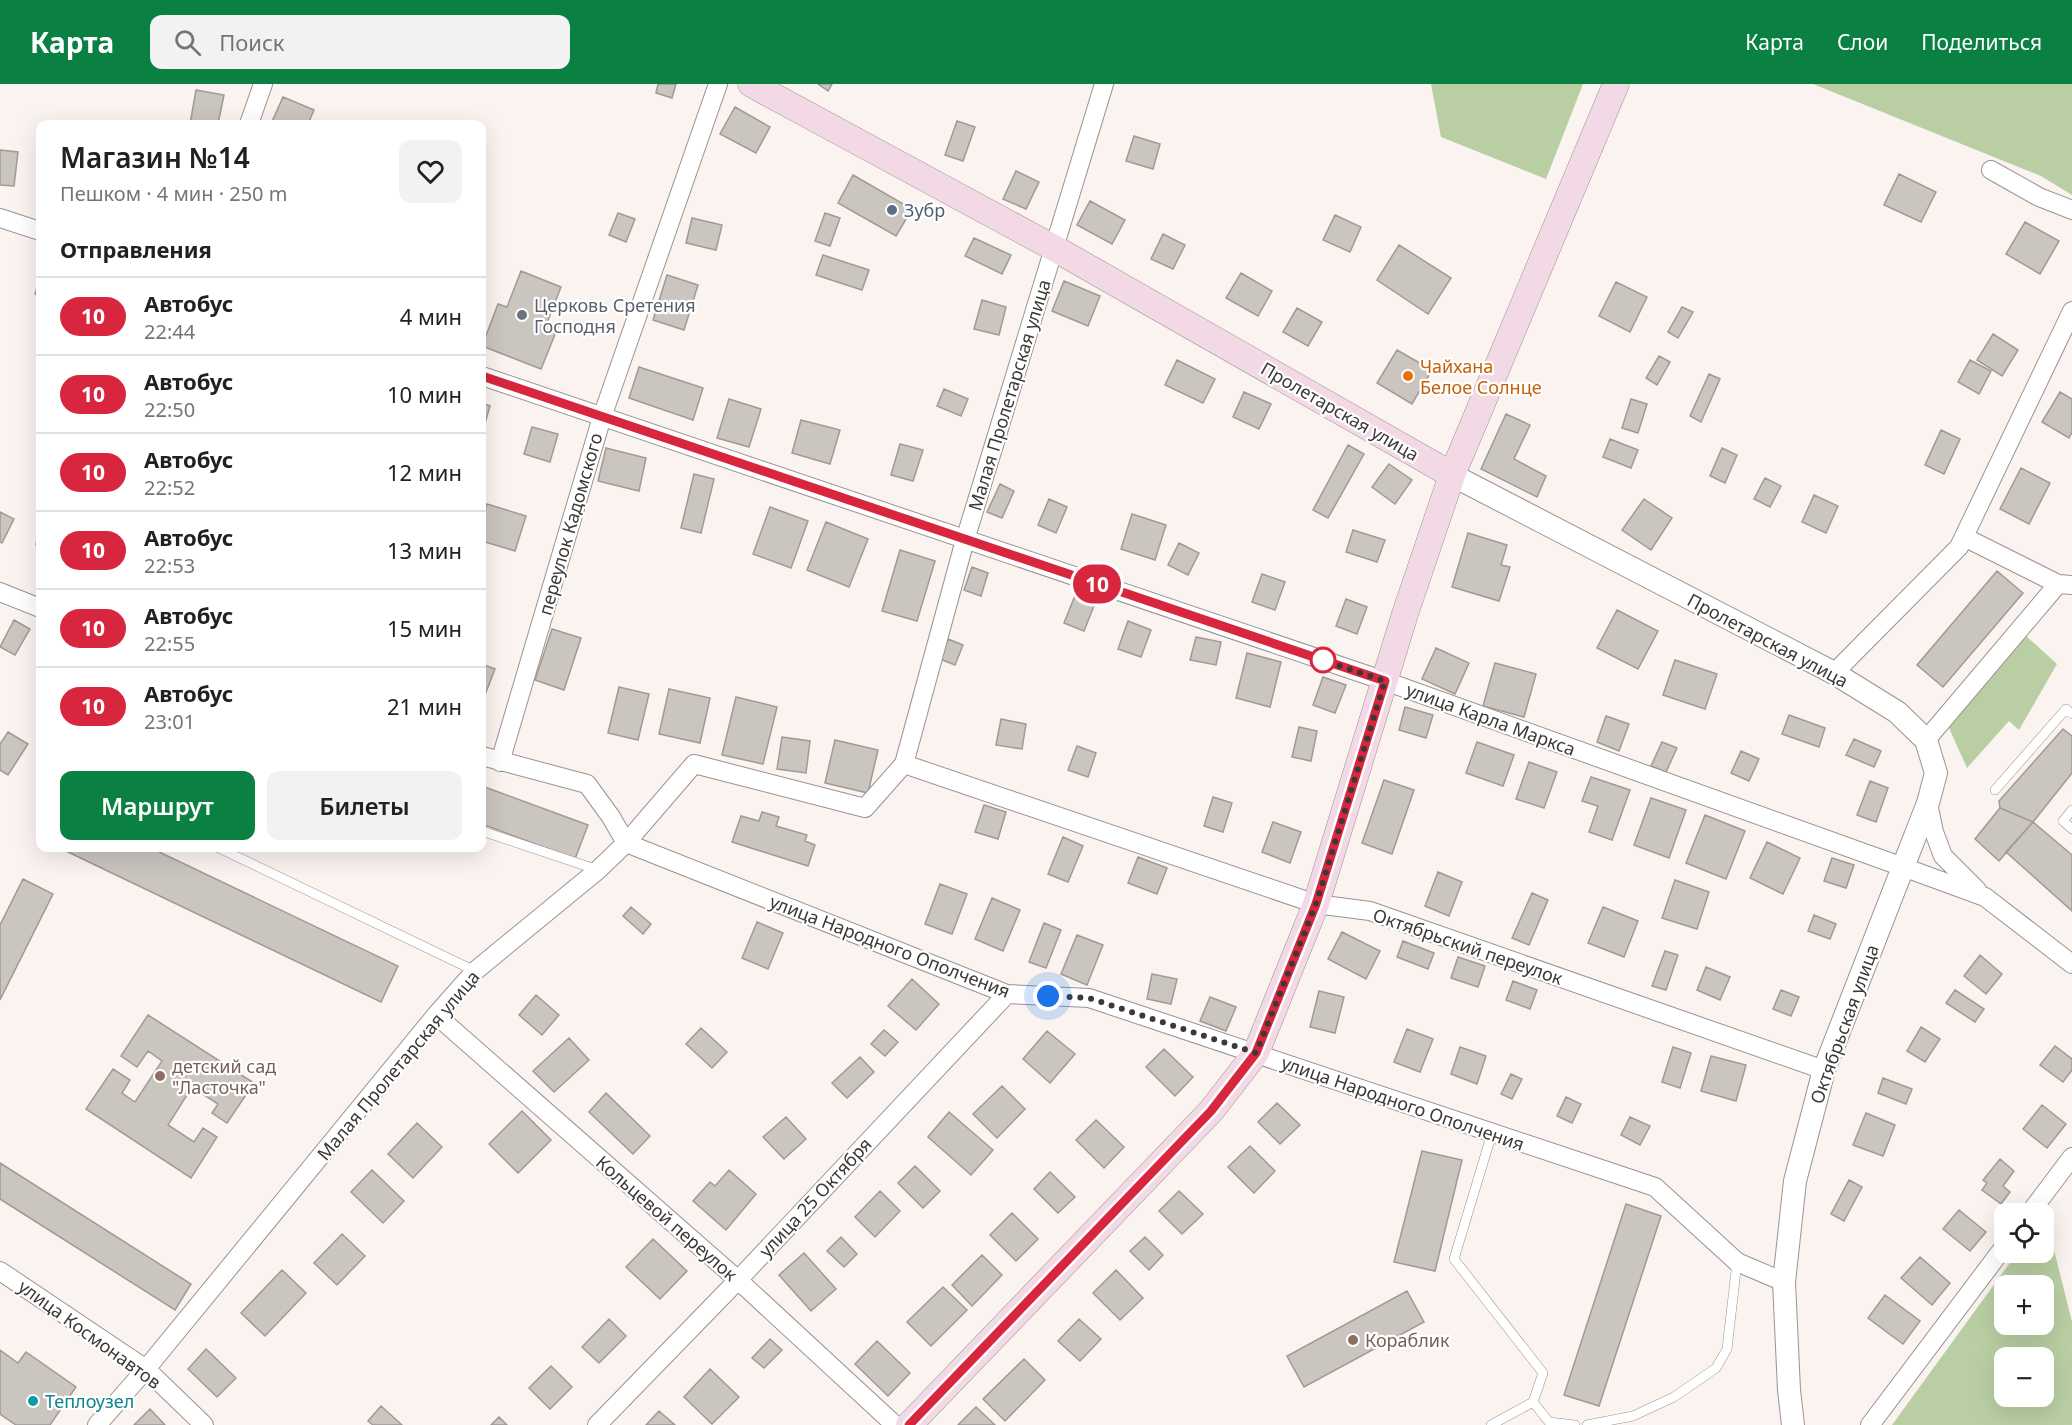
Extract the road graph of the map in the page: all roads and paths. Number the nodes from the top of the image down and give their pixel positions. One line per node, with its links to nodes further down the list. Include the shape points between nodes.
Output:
1 (263, 84): 6 (street)
2 (718, 84): 14 (street, переулок Кадомского)
3 (751, 84): 11 (main road, Пролетарская улица)
4 (1104, 84): 11 (street, Малая Пролетарская улица)
5 (1616, 84): 15 (main road)
6 (250, 120)
7 (1991, 170): 8 (street)
8 (2072, 210)
9 (0, 218): 10 (street)
10 (36, 230)
11 (1054, 248): 15 (main road, Пролетарская улица); 17 (street, Малая Пролетарская улица)
12 (2072, 311): 16 (street)
13 (486, 377): 14 (street, улица Карла Маркса)
14 (602, 417): 17 (street, улица Карла Маркса); 26 (street, переулок Кадомского)
15 (1452, 475): 21 (street, Пролетарская улица); 22 (main road)
16 (1964, 537): 18 (street); 21 (street, via 1959,547)
17 (965, 540): 22 (street, улица Карла Маркса); 27 (street, Малая Пролетарская улица)
18 (2065, 584): 24 (street)
19 (0, 592): 20 (street)
20 (36, 606)
21 (1834, 674): 24 (street, Пролетарская улица, via 1897,712)
22 (1385, 681): 35 (street, улица Карла Маркса); 38 (main road)
23 (2072, 714): 28 (lane, via 2066,709)
24 (1926, 740): 29 (street, Октябрьская улица, via 1936,773)
25 (486, 757): 26 (street)
26 (500, 762): 33 (street, via 587,784)
27 (904, 764): 33 (street, Малая Пролетарская улица, via 865,808 694,764); 38 (street, Октябрьский переулок)
28 (1995, 790)
29 (1928, 803): 35 (street, Октябрьская улица); 37 (street, via 1943,856)
30 (2072, 810): 31 (lane, via 2062,821)
31 (2072, 829)
32 (486, 832): 36 (lane)
33 (626, 843): 36 (street, Малая Пролетарская улица); 41 (street, улица Народного Ополчения)
34 (227, 852): 40 (lane)
35 (1903, 867): 37 (street, улица Карла Маркса); 44 (street, Октябрьская улица)
36 (598, 870): 40 (street, Малая Пролетарская улица)
37 (1985, 897): 39 (street, улица Карла Маркса)
38 (1316, 904): 43 (main road); 44 (street, Октябрьский переулок, via 1370,911)
39 (2072, 964)
40 (475, 971): 42 (street, Малая Пролетарская улица)
41 (1007, 994): 43 (street, улица Народного Ополчения, via 1089,998); 51 (street, улица 25 Октября)
42 (436, 1015): 51 (street, Кольцевой переулок); 53 (street, Малая Пролетарская улица)
43 (1256, 1053): 45 (street, улица Народного Ополчения); 59 (main road, via 1211,1111)
44 (1824, 1070): 52 (street, Октябрьская улица, via 1795,1181)
45 (1492, 1133): 49 (street, улица Народного Ополчения, via 1654,1187); 54 (lane, via 1454,1259 1543,1373)
46 (2072, 1157): 47 (street)
47 (2037, 1203)
48 (1994, 1260): 64 (street)
49 (1737, 1262): 52 (street, улица Народного Ополчения); 62 (lane, via 1727,1349 1716,1368 1674,1396 1633,1416)
50 (0, 1271): 53 (street, улица Космонавтов)
51 (738, 1280): 57 (street, улица 25 Октября); 58 (street, Кольцевой переулок)
52 (1784, 1282): 63 (street, Октябрьская улица)
53 (146, 1370): 55 (street, Малая Пролетарская улица); 56 (street, улица Космонавтов)
54 (1533, 1402): 60 (lane); 61 (lane, via 1549,1422)
55 (97, 1425)
56 (204, 1425)
57 (597, 1425)
58 (895, 1425)
59 (909, 1425)
60 (1491, 1425)
61 (1575, 1425)
62 (1587, 1425)
63 (1793, 1425)
64 (1870, 1425)

